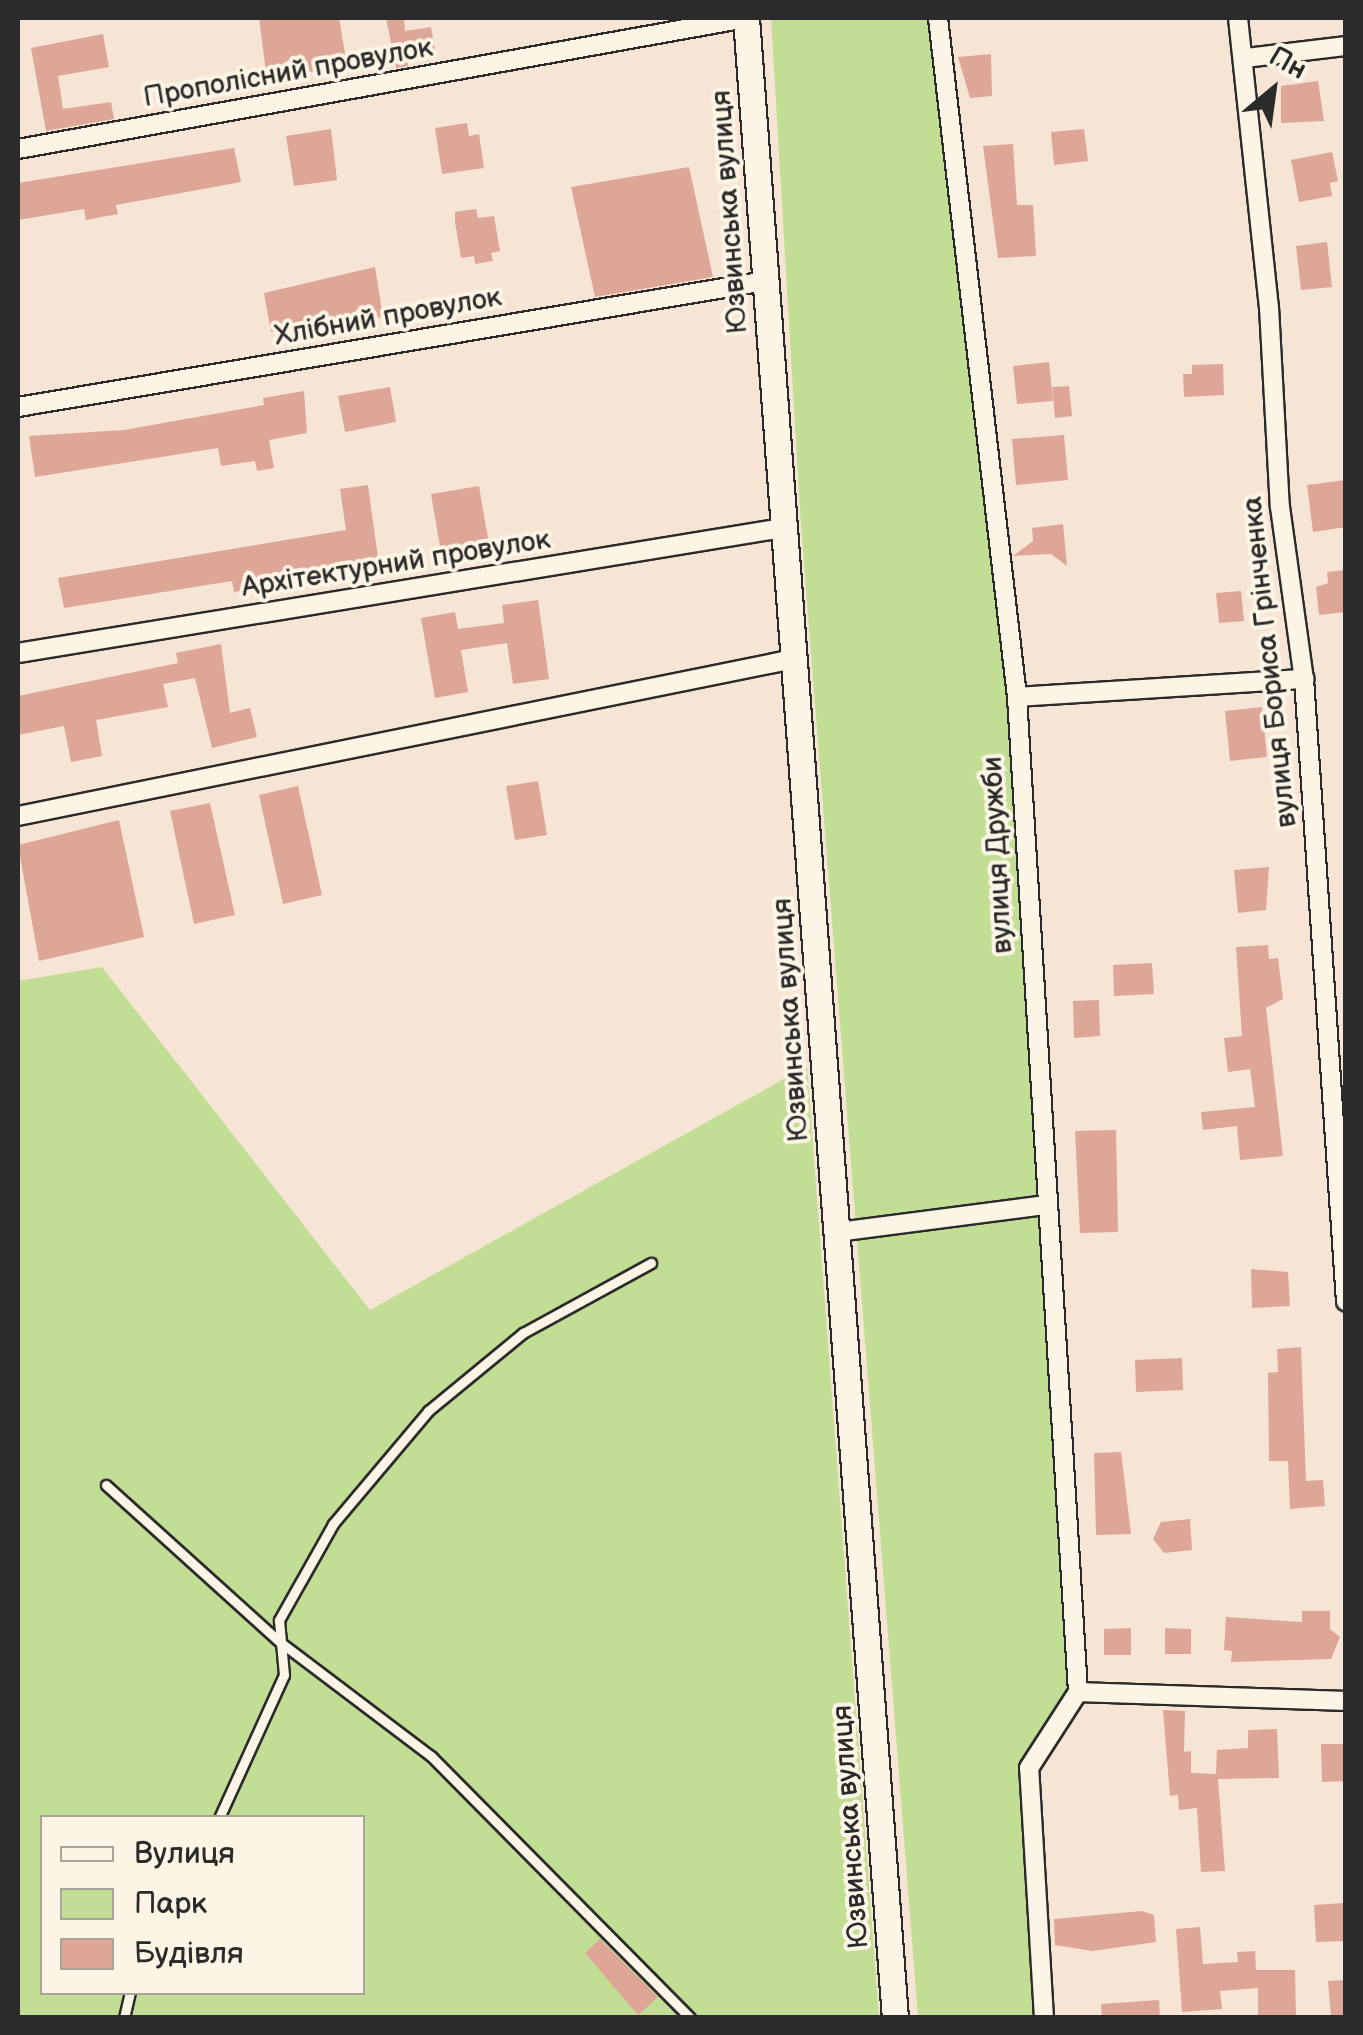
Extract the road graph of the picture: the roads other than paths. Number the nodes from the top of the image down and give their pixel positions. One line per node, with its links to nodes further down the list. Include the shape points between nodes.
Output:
1 (746, 18): 6 (street, Прополісний провулок); 7 (main road, Юзвинська вулиця)
2 (938, 18): 13 (street, вулиця Дружби)
3 (1238, 18): 5 (street, вулиця Бориса Грінченка)
4 (1346, 46): 5 (street)
5 (1244, 58): 12 (street, вулиця Бориса Грінченка, via 1280,506)
6 (18, 150)
7 (765, 282): 8 (street, Хлібний провулок); 9 (main road, Юзвинська вулиця)
8 (18, 406)
9 (784, 528): 10 (street, Архітектурний провулок); 11 (main road, Юзвинська вулиця)
10 (18, 653)
11 (794, 659): 14 (street); 17 (main road, Юзвинська вулиця)
12 (1304, 678): 13 (street); 15 (street, вулиця Бориса Грінченка)
13 (1017, 698): 16 (street, вулиця Дружби)
14 (18, 816)
15 (1342, 1149): 19 (street, вулиця Бориса Грінченка)
16 (1047, 1206): 17 (street); 22 (street, вулиця Дружби)
17 (838, 1232): 26 (main road, Юзвинська вулиця)
18 (651, 1263): 21 (lane, via 524,1333 428,1411 333,1524 279,1620)
19 (1346, 1302)
20 (106, 1485): 21 (lane)
21 (280, 1642): 24 (lane, via 284,1674); 25 (lane, via 430,1756)
22 (1078, 1692): 23 (street); 27 (street, via 1029,1768)
23 (1346, 1701)
24 (220, 1815)
25 (690, 2018)
26 (896, 2018)
27 (1044, 2018)

